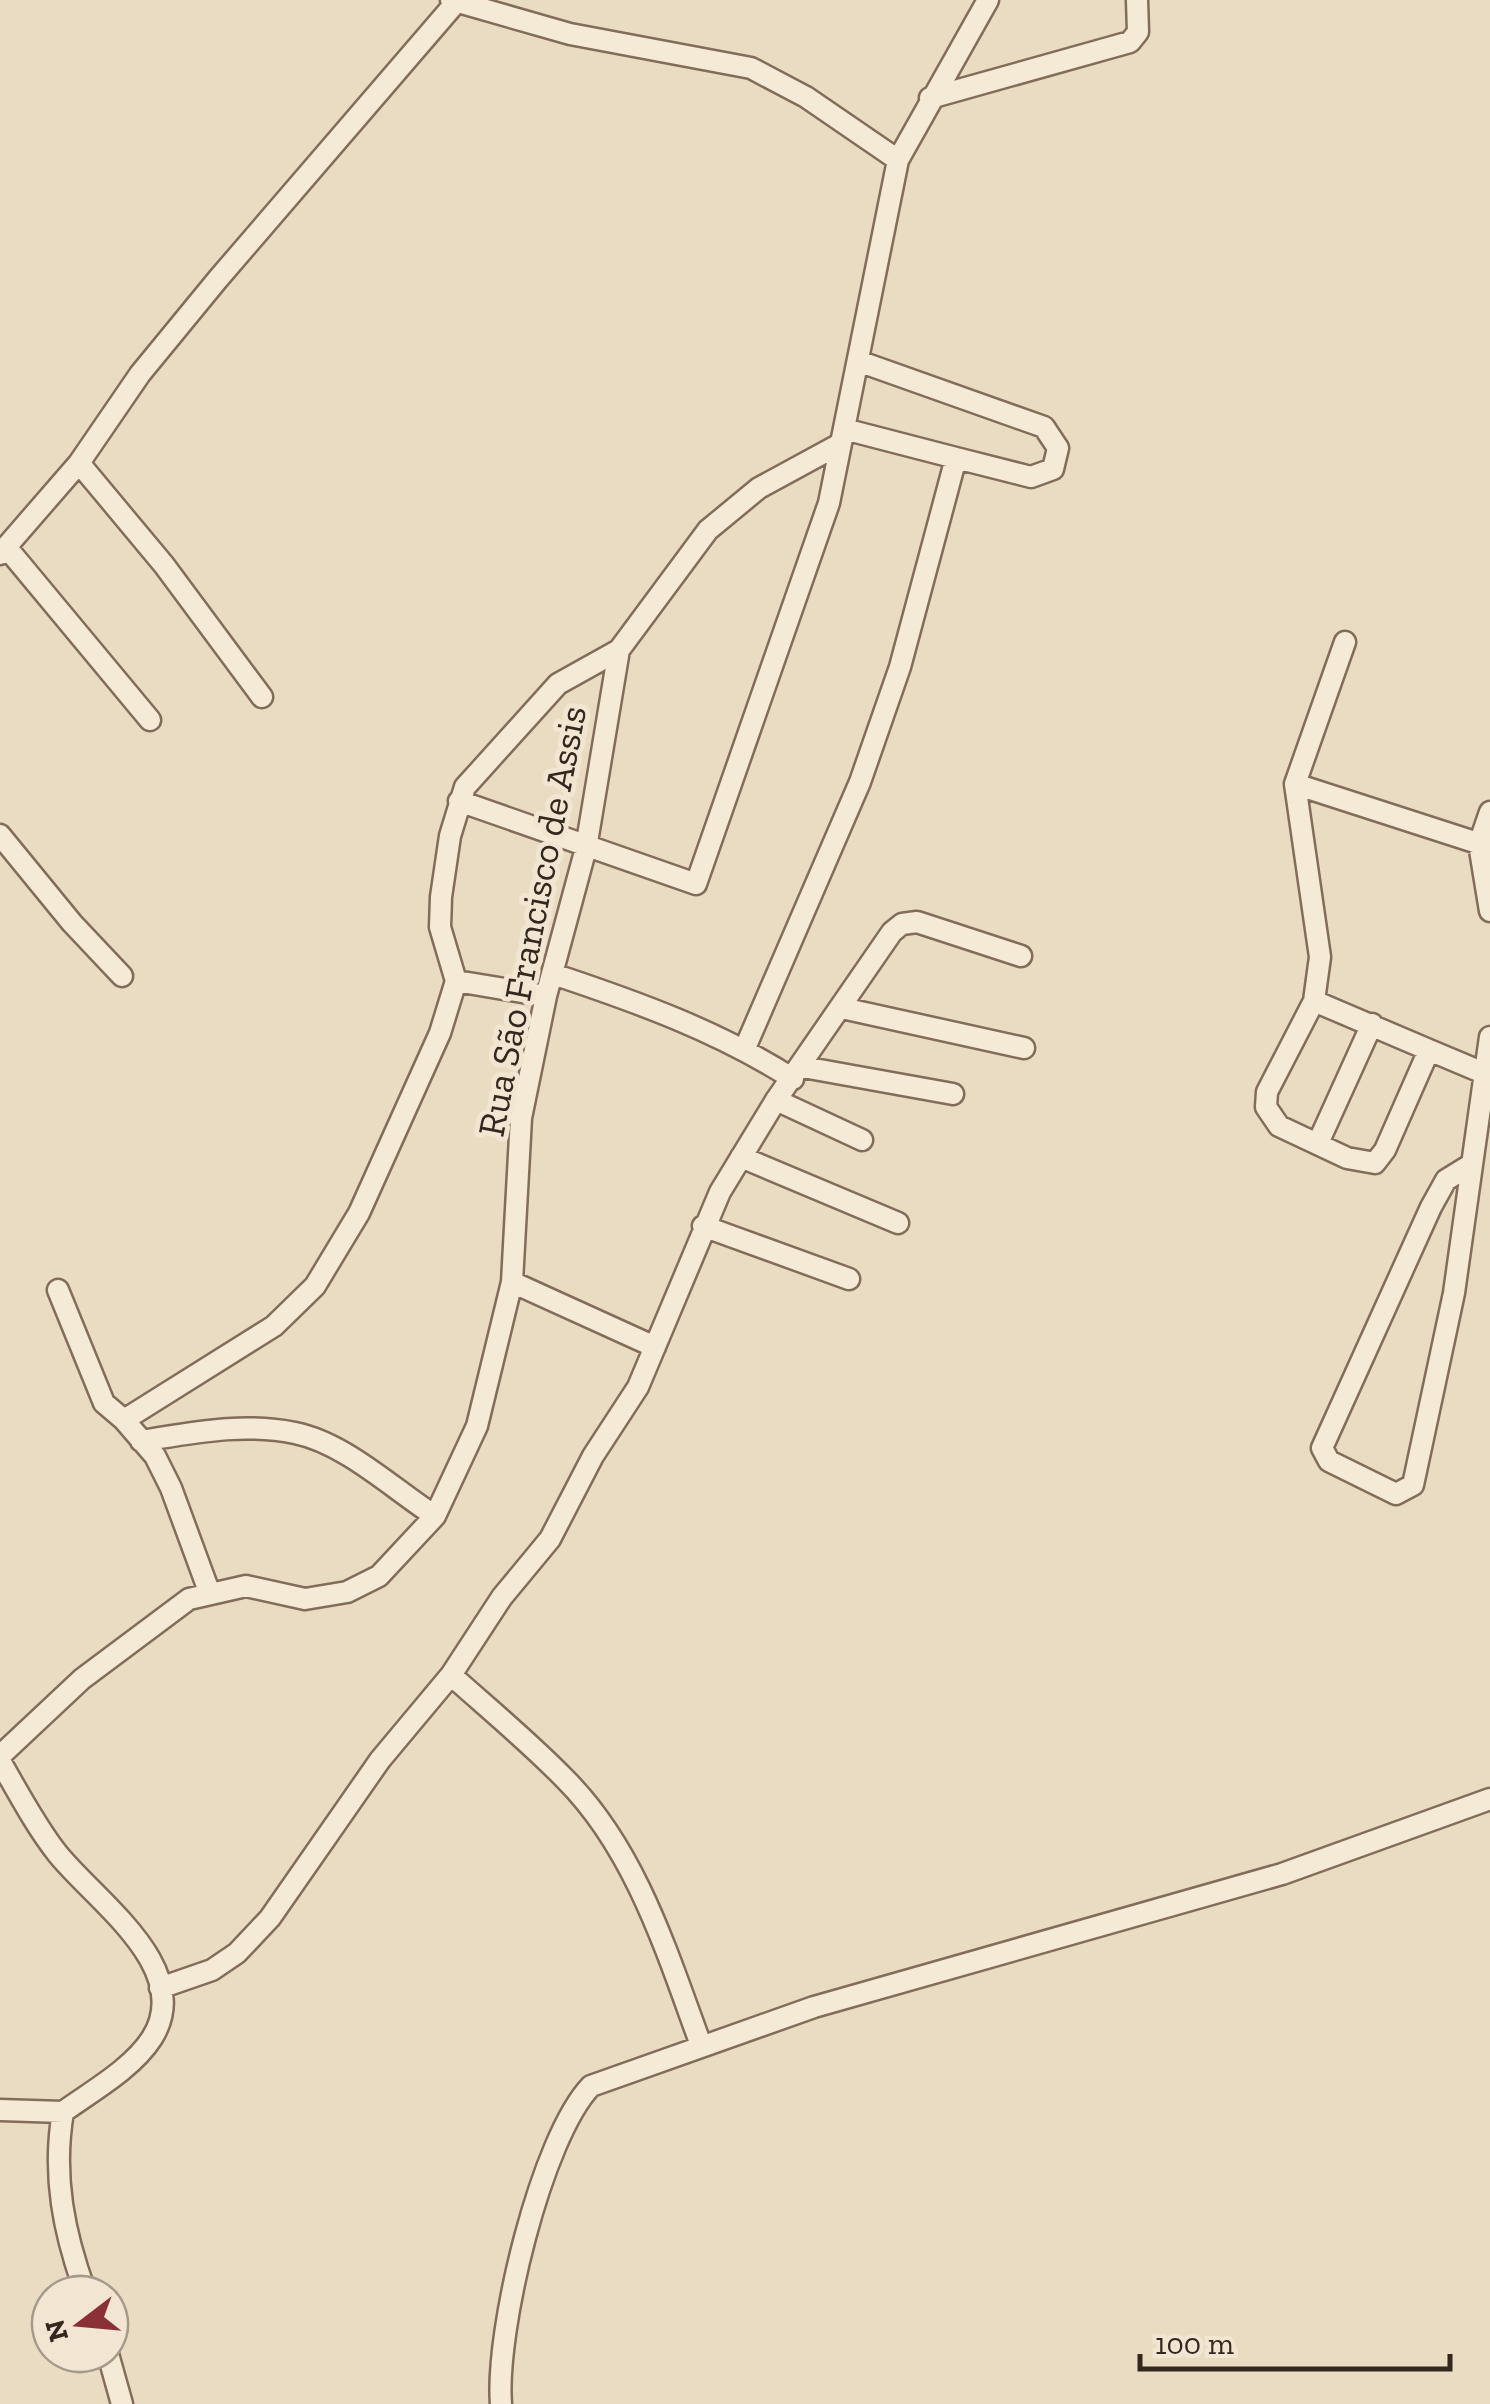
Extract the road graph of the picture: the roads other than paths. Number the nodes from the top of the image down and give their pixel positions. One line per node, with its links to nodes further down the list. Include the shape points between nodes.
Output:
1 (988, 0): 4 (street)
2 (1137, 0): 4 (street, via 1138,32 1130,42)
3 (455, 1): 5 (street, via 570,34 751,68); 9 (street, via 140,374)
4 (930, 98): 5 (street)
5 (898, 160): 6 (street)
6 (858, 361): 7 (street); 8 (street, via 1044,427 1058,448 1053,470 1030,477)
7 (842, 437): 8 (street); 12 (street, Rua São Francisco de Assis, via 759,488 708,530); 20 (street, via 829,503 696,884)
8 (956, 458): 31 (street, via 900,668 860,782)
9 (78, 462): 10 (street); 13 (street)
10 (4, 551): 14 (street)
11 (1344, 642): 15 (street)
12 (619, 650): 16 (street, via 558,684 489,756); 20 (street, Rua São Francisco de Assis)
13 (262, 697)
14 (150, 720)
15 (1295, 784): 19 (street); 27 (street, via 1320,957)
16 (459, 801): 20 (street); 25 (street, via 440,927)
17 (1490, 812): 19 (street)
18 (0, 835): 24 (street)
19 (1484, 846): 21 (street)
20 (586, 848): 23 (street, Rua São Francisco de Assis)
21 (1490, 912)
22 (1021, 956): 28 (street, via 909,921 892,932)
23 (552, 974): 26 (street, Rua São Francisco de Assis); 31 (street)
24 (122, 976)
25 (456, 981): 26 (street); 48 (street, via 399,1129 315,1286 274,1326)
26 (546, 996): 45 (street, Rua São Francisco de Assis, via 521,1118)
27 (1314, 1001): 29 (street); 39 (street, via 1266,1106 1279,1126)
28 (842, 1008): 32 (street); 34 (street)
29 (1372, 1024): 33 (street); 39 (street)
30 (1490, 1037): 35 (street)
31 (745, 1048): 34 (street)
32 (1024, 1048)
33 (1429, 1050): 35 (street); 39 (street, via 1380,1160 1366,1164)
34 (798, 1073): 36 (street); 37 (street)
35 (1486, 1074): 41 (street)
36 (953, 1094)
37 (776, 1100): 38 (street); 40 (street)
38 (862, 1140)
39 (1318, 1144)
40 (741, 1157): 42 (street); 43 (street)
41 (1472, 1164): 41 (street, via 1446,1180 1431,1207 1322,1448 1329,1461 1396,1494 1413,1485 1454,1293)
42 (898, 1223)
43 (704, 1226): 44 (street); 47 (street)
44 (849, 1279)
45 (512, 1282): 47 (street); 50 (street, Rua São Francisco de Assis, via 477,1426)
46 (58, 1290): 48 (street, via 104,1403)
47 (655, 1347): 52 (street, via 550,1539)
48 (124, 1420): 49 (street)
49 (141, 1441): 50 (street, via 232,1428 297,1433 334,1448); 51 (street, via 171,1488)
50 (435, 1516): 51 (street, Rua São Francisco de Assis, via 378,1576 347,1592 305,1598 246,1586)
51 (210, 1594): 53 (street, Rua São Francisco de Assis, via 189,1598 148,1626 82,1678)
52 (450, 1675): 55 (street, via 380,1760 270,1918 212,1970); 56 (street, via 566,1780 603,1826 646,1902)
53 (0, 1758): 55 (street, via 54,1850 134,1931)
54 (1490, 1800): 56 (street, via 1282,1874)
55 (160, 1988): 58 (street, via 153,2036 129,2063)
56 (702, 2045): 62 (street, via 616,2074 590,2086 574,2104 544,2174 516,2285 500,2370)
57 (0, 2110): 58 (street)
58 (63, 2112): 59 (street, via 63,2217)
59 (80, 2274)
60 (114, 2374): 61 (street)
61 (122, 2404)
62 (502, 2404)

